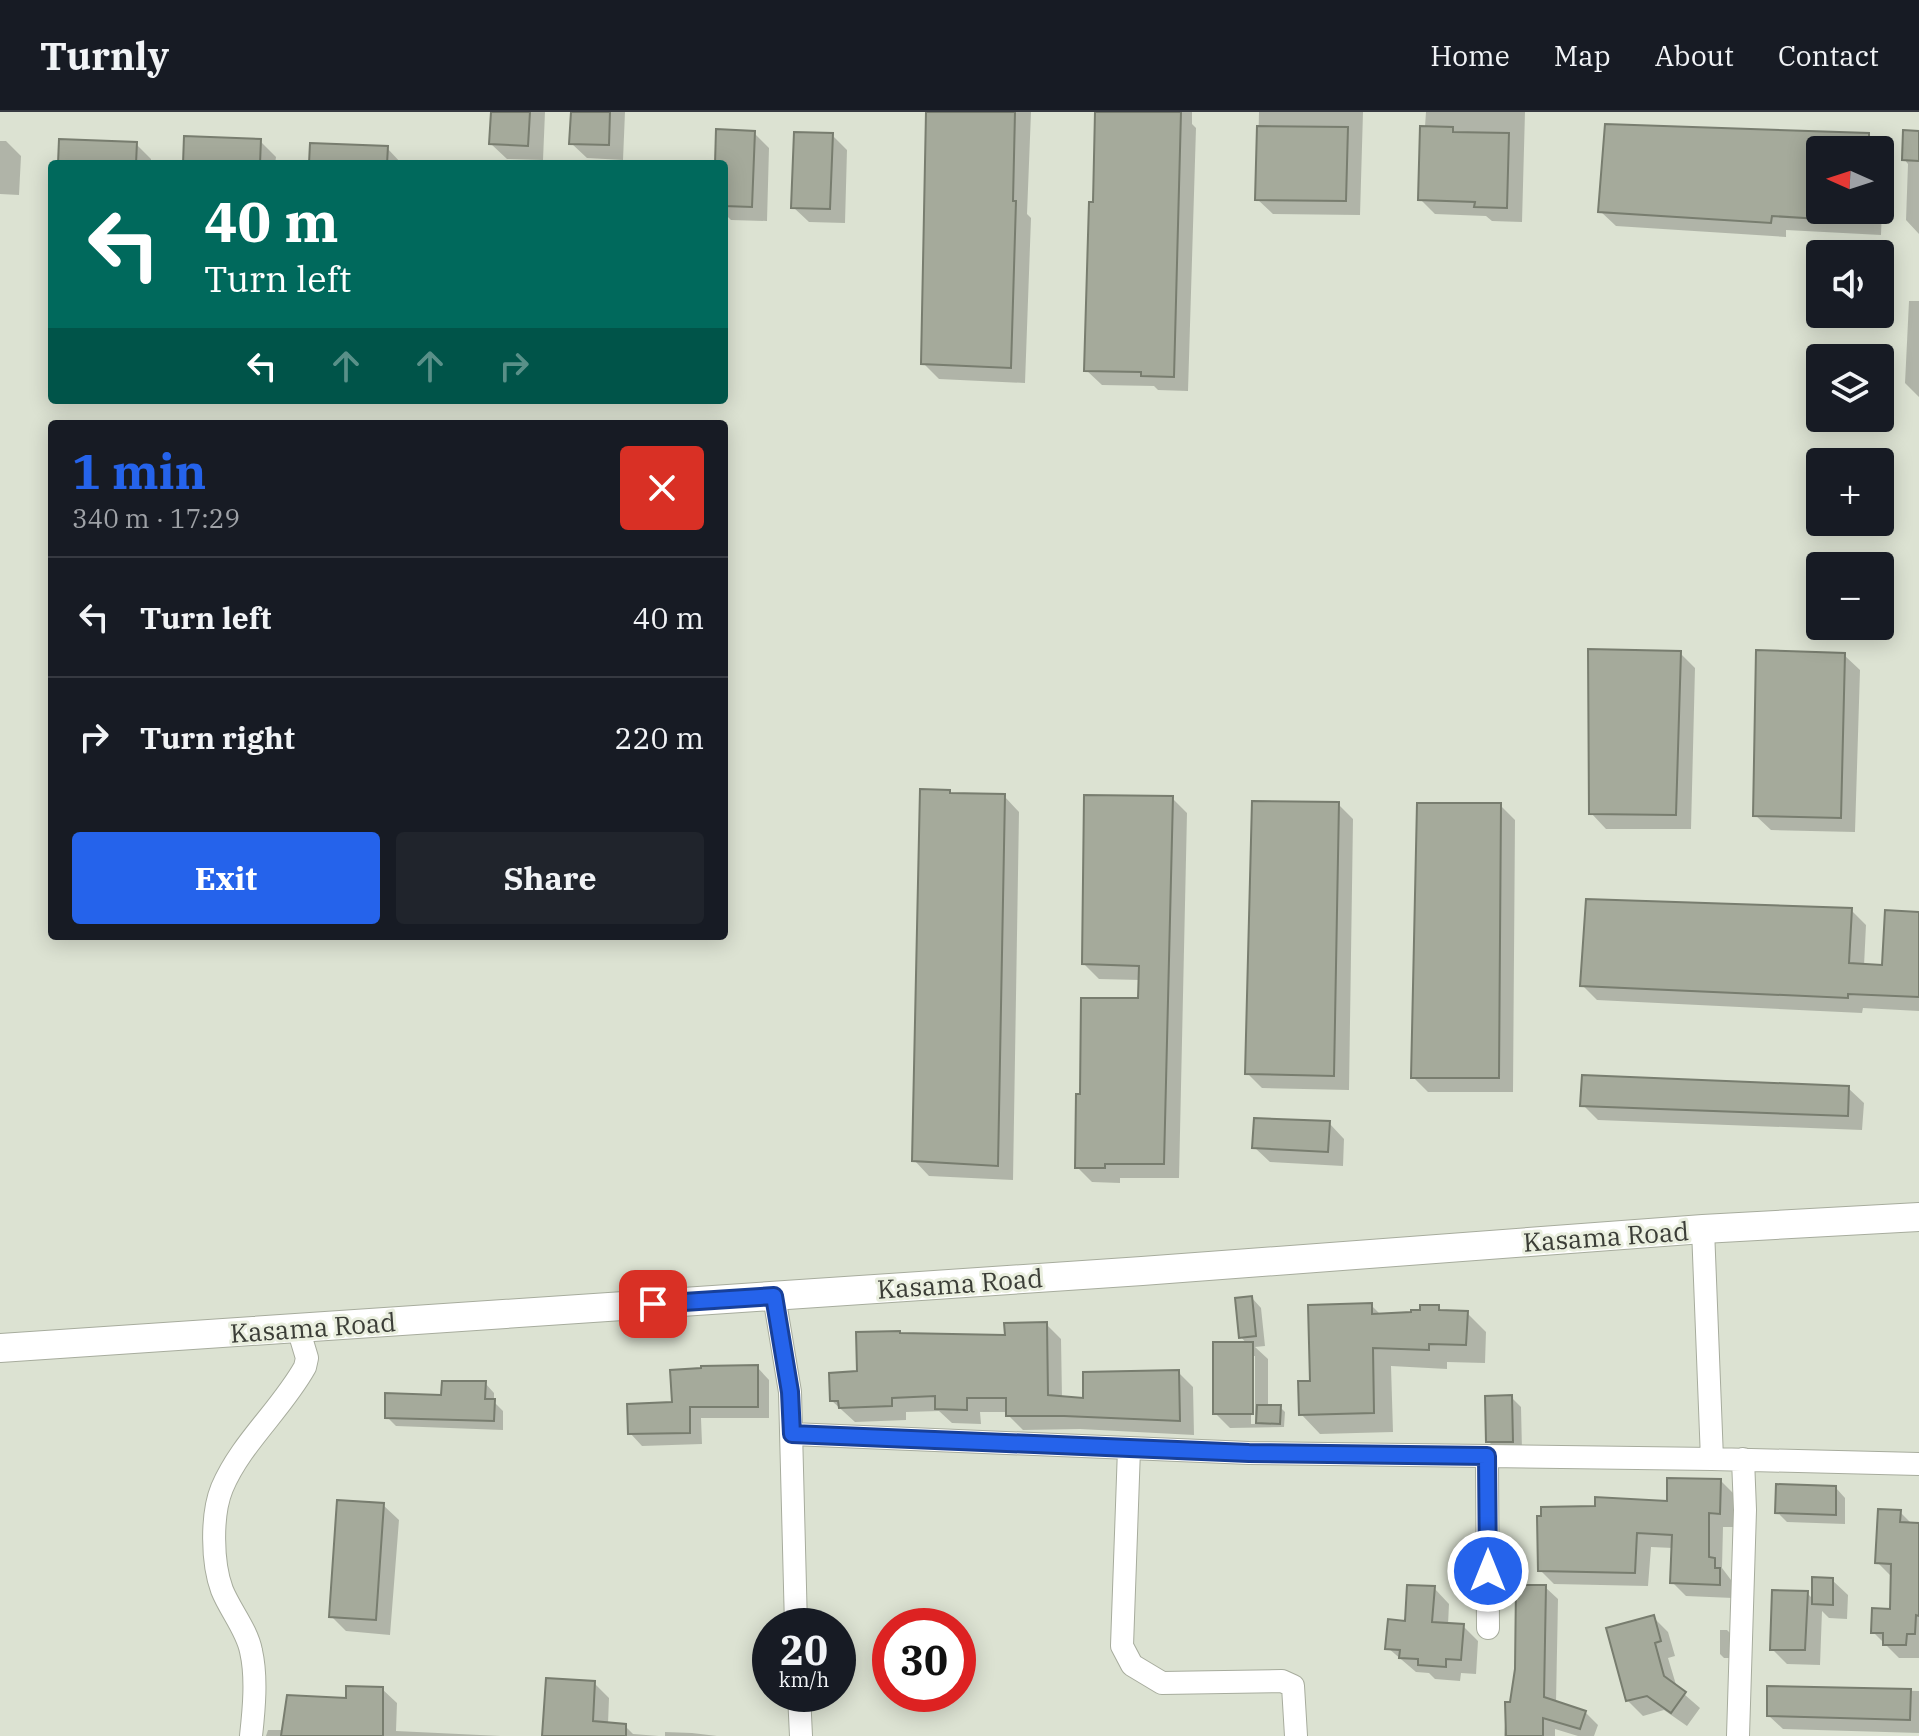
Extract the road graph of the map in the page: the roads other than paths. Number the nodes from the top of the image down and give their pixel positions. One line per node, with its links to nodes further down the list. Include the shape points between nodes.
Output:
1 (1919, 1217): 2 (street, Kasama Road)
2 (1703, 1229): 3 (street, Kasama Road); 9 (street)
3 (774, 1296): 4 (street, Kasama Road); 6 (street)
4 (298, 1328): 5 (street, Kasama Road); 15 (street, via 305,1367 237,1461 215,1514 221,1587 251,1650)
5 (0, 1348)
6 (792, 1434): 7 (street); 12 (street)
7 (1129, 1449): 8 (street); 17 (street, via 1122,1646 1132,1665 1162,1683 1282,1681 1293,1686)
8 (1487, 1456): 9 (street); 13 (street)
9 (1712, 1459): 10 (street)
10 (1743, 1459): 11 (street); 18 (street)
11 (1919, 1464)
12 (796, 1608)
13 (1488, 1628)
14 (800, 1712): 16 (street)
15 (251, 1736)
16 (801, 1736)
17 (1296, 1736)
18 (1738, 1736)

